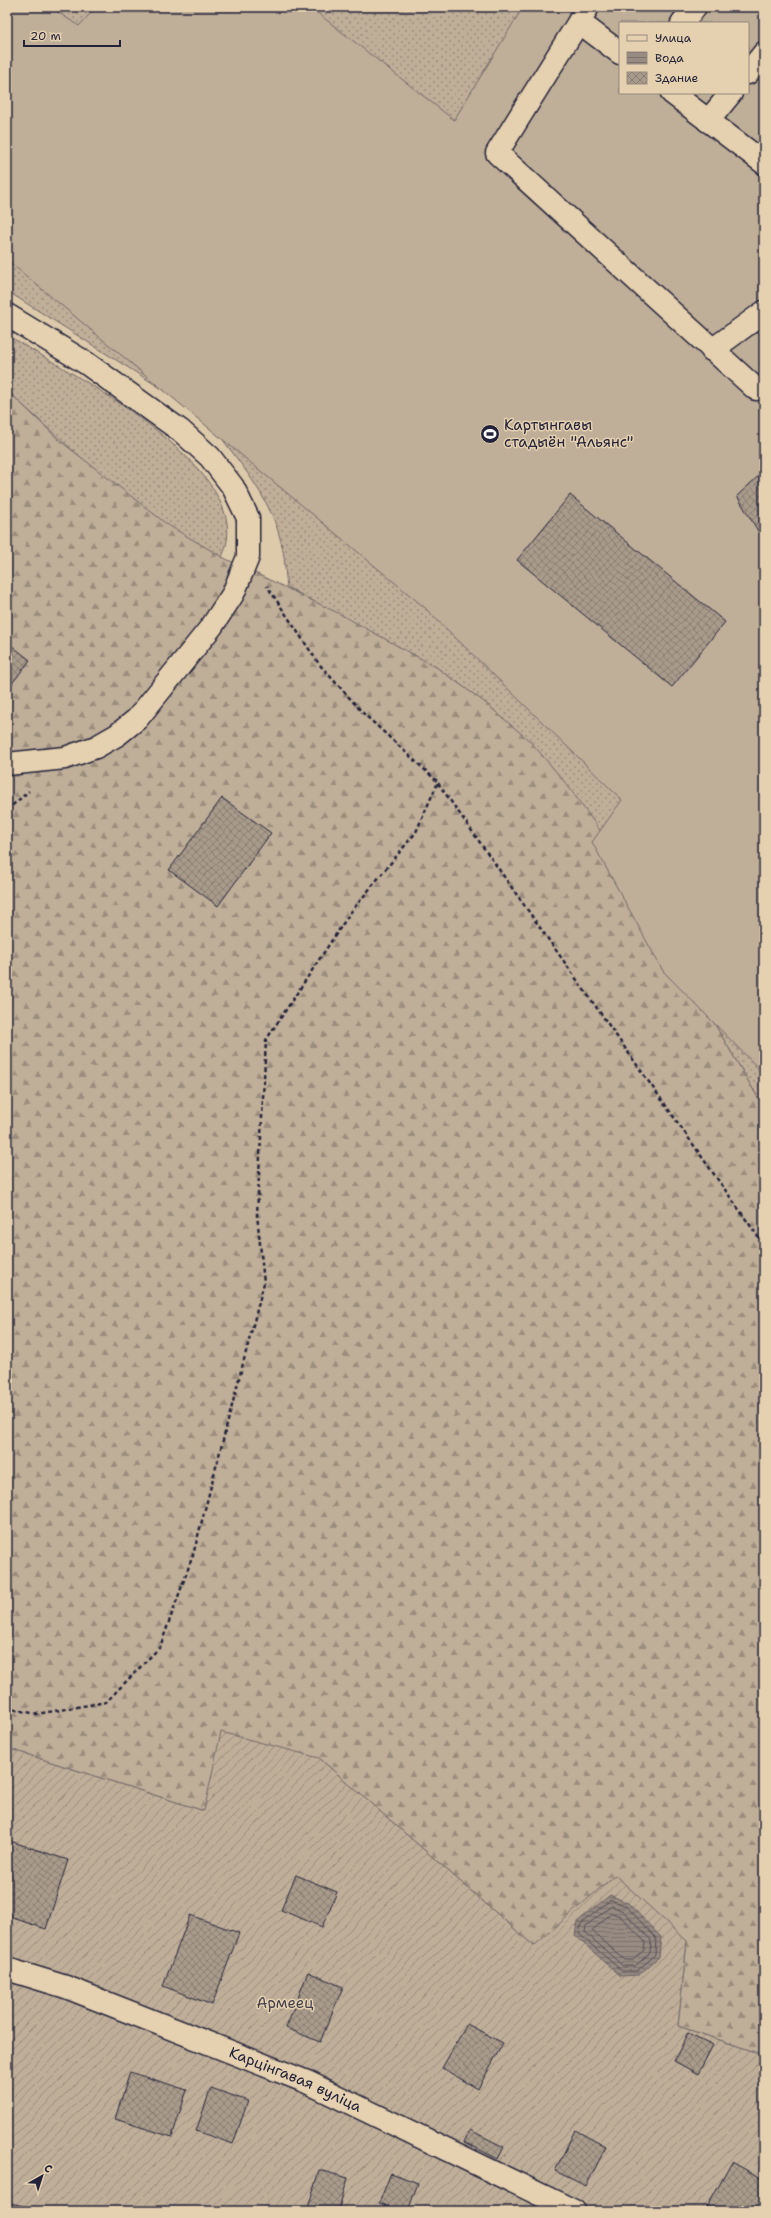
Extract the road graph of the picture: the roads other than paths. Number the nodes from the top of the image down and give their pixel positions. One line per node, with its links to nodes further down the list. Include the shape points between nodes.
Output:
1 (695, 7): 3 (lane)
2 (584, 14): 4 (lane); 13 (lane, via 497,153)
3 (683, 22)
4 (619, 52)
5 (764, 53): 6 (lane)
6 (749, 72)
7 (673, 94): 9 (lane)
8 (730, 94): 9 (lane)
9 (708, 121): 10 (lane)
10 (764, 163)
11 (764, 312): 13 (lane)
12 (7, 315): 15 (lane, via 86,363 181,431 210,458 233,487 248,518 248,557 233,594 212,626 137,719 96,747 65,758)
13 (712, 350): 14 (lane)
14 (756, 389)
15 (7, 764)
16 (7, 1969): 17 (lane, Карцінгавая вуліца, via 66,1987 307,2082)
17 (574, 2211)

